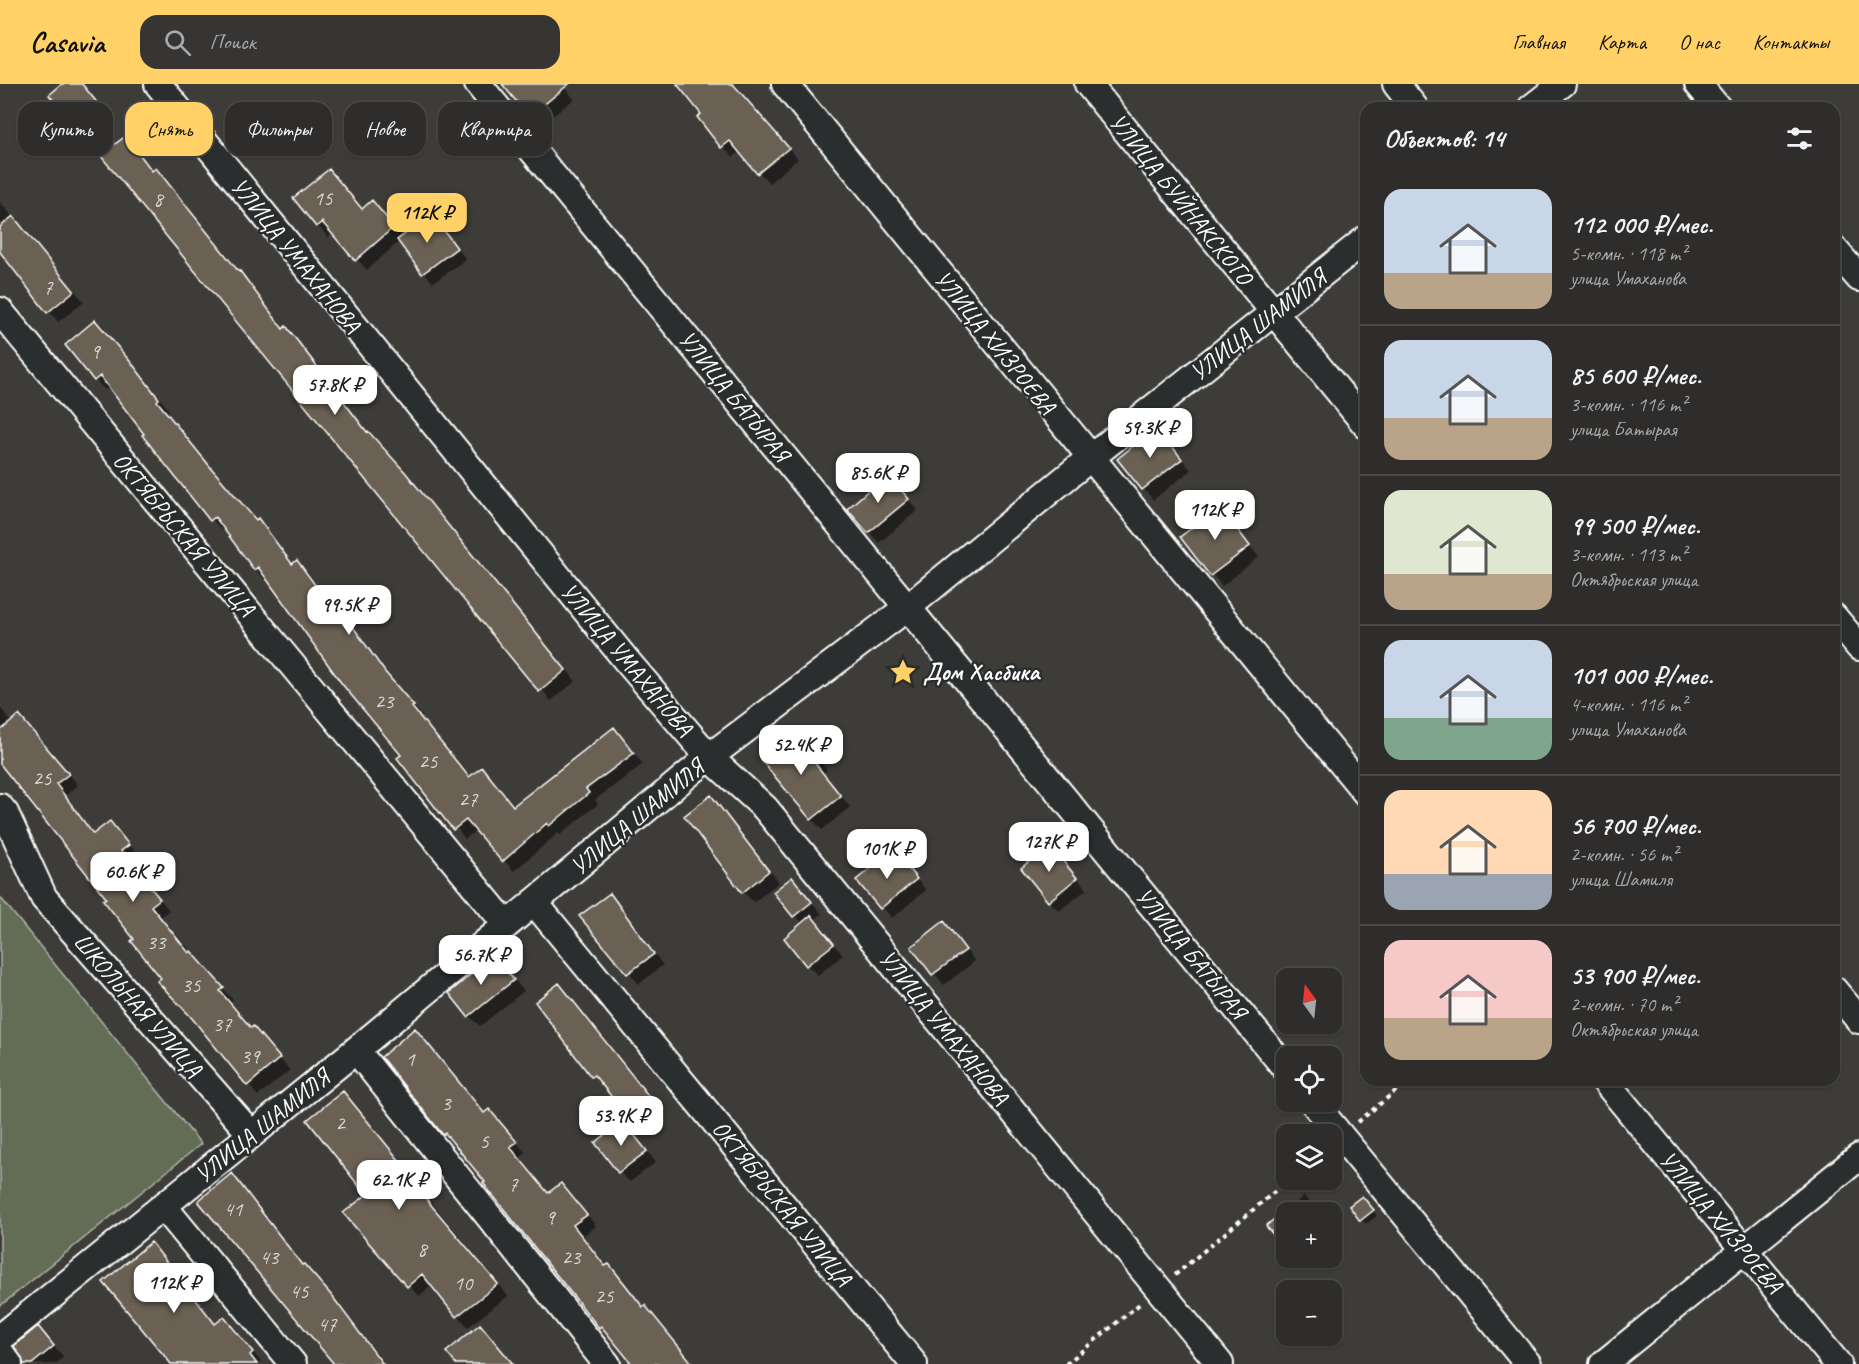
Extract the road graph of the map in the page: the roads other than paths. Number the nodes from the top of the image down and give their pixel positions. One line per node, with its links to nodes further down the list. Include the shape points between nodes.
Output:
1 (158, 84): 21 (street, УЛИЦА УМАХАНОВА, via 618,651)
2 (478, 84): 18 (street, УЛИЦА БАТЫРАЯ)
3 (785, 84): 17 (street, УЛИЦА ХИЗРОЕВА)
4 (1088, 84): 15 (street, УЛИЦА БУЙНАКСКОГО)
5 (1396, 84): 8 (street)
6 (1562, 84): 9 (street)
7 (1698, 84): 10 (street)
8 (1410, 102)
9 (1539, 102)
10 (1713, 102)
11 (1360, 244): 15 (street, УЛИЦА ШАМИЛЯ)
12 (1840, 256): 13 (street)
13 (1859, 278)
14 (0, 311): 25 (street, ОКТЯБРЬСКАЯ УЛИЦА)
15 (1274, 313): 16 (street, УЛИЦА БУЙНАКСКОГО); 17 (street, УЛИЦА ШАМИЛЯ)
16 (1360, 418)
17 (1090, 458): 18 (street, УЛИЦА ШАМИЛЯ); 22 (street, УЛИЦА ХИЗРОЕВА)
18 (908, 607): 21 (street, УЛИЦА ШАМИЛЯ); 29 (street, УЛИЦА БАТЫРАЯ)
19 (1840, 624): 20 (street)
20 (1859, 647)
21 (709, 757): 24 (street, УЛИЦА ШАМИЛЯ); 42 (street, УЛИЦА УМАХАНОВА, via 765,808)
22 (1360, 786)
23 (0, 807): 32 (street, ШКОЛЬНАЯ УЛИЦА, via 44,898)
24 (534, 902): 25 (street, УЛИЦА ШАМИЛЯ); 41 (street, ОКТЯБРЬСКАЯ УЛИЦА)
25 (506, 924): 28 (street, УЛИЦА ШАМИЛЯ)
26 (1840, 997): 27 (street)
27 (1859, 1020)
28 (356, 1050): 32 (street, УЛИЦА ШАМИЛЯ); 40 (street)
29 (1276, 1057)
30 (1609, 1086): 35 (street, УЛИЦА ХИЗРОЕВА)
31 (1321, 1112): 43 (street)
32 (251, 1134): 34 (street, УЛИЦА ШАМИЛЯ)
33 (1859, 1157): 35 (street)
34 (164, 1207): 36 (street, УЛИЦА ШАМИЛЯ); 39 (street)
35 (1744, 1250): 44 (street); 45 (street, УЛИЦА ХИЗРОЕВА)
36 (0, 1338)
37 (0, 1352): 38 (street)
38 (9, 1364)
39 (293, 1364)
40 (607, 1364)
41 (914, 1364)
42 (1220, 1364)
43 (1528, 1364)
44 (1603, 1364)
45 (1838, 1364)

